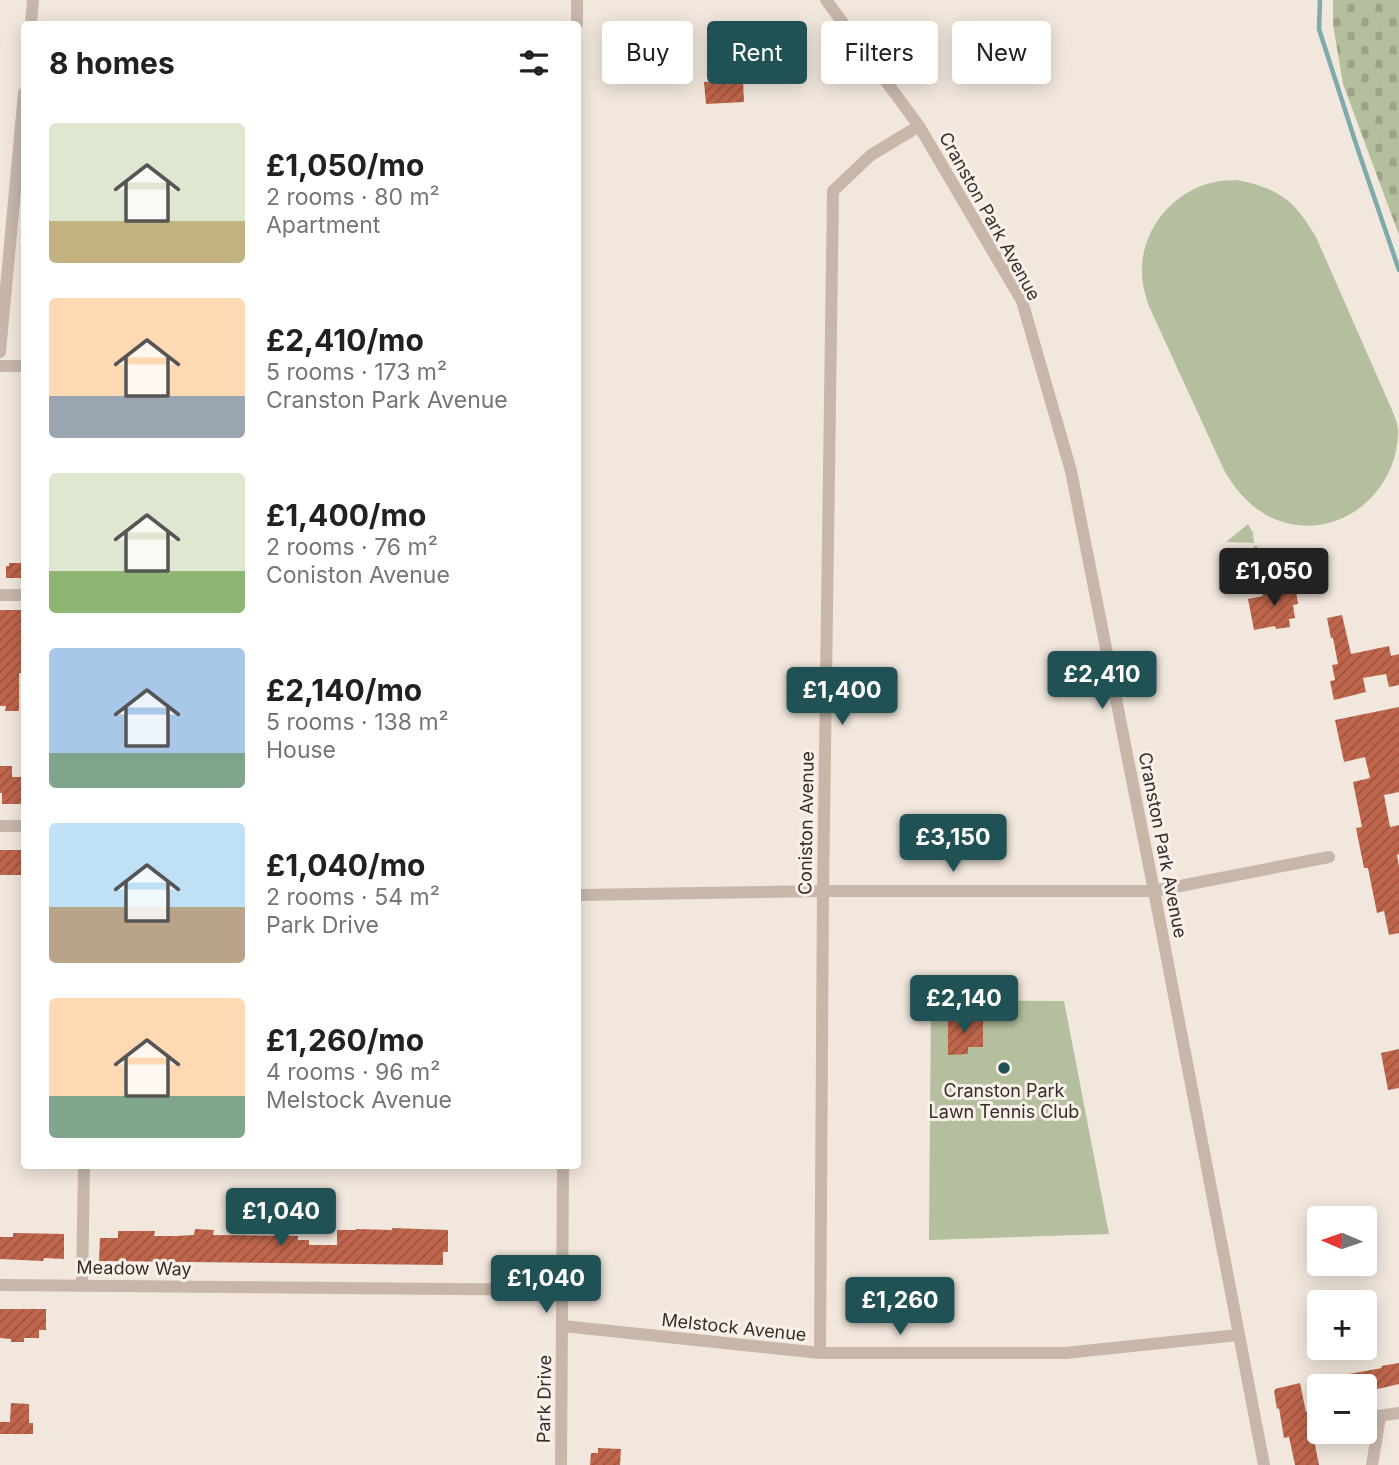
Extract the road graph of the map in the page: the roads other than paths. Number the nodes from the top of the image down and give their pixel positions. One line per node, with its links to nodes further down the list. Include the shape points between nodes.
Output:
1 (33, 0): 4 (street)
2 (577, 0): 5 (street)
3 (827, 0): 6 (street, Cranston Park Avenue)
4 (31, 21)
5 (577, 21)
6 (919, 125): 16 (street, Coniston Avenue, via 871,155 833,191); 17 (street, Cranston Park Avenue, via 1021,301 1071,471)
7 (21, 152): 8 (street)
8 (0, 352)
9 (0, 366): 10 (street)
10 (21, 366)
11 (0, 595): 12 (street)
12 (21, 595)
13 (0, 826): 14 (street)
14 (21, 826)
15 (1329, 857): 17 (street)
16 (823, 891): 17 (street); 18 (street); 26 (street, Coniston Avenue)
17 (1154, 891): 25 (street, Cranston Park Avenue)
18 (581, 895)
19 (83, 1169): 22 (street)
20 (563, 1169): 23 (street, Park Drive)
21 (0, 1284): 22 (street, Meadow Way)
22 (82, 1285): 23 (street, Meadow Way)
23 (562, 1290): 24 (street, Park Drive)
24 (563, 1326): 26 (street, Melstock Avenue); 30 (street, Park Drive)
25 (1238, 1335): 26 (street, Melstock Avenue, via 1065,1353); 31 (street, Cranston Park Avenue)
26 (820, 1353)
27 (1399, 1413): 29 (street)
28 (1377, 1416): 29 (street)
29 (1380, 1416): 32 (street)
30 (561, 1465)
31 (1264, 1465)
32 (1372, 1465)

